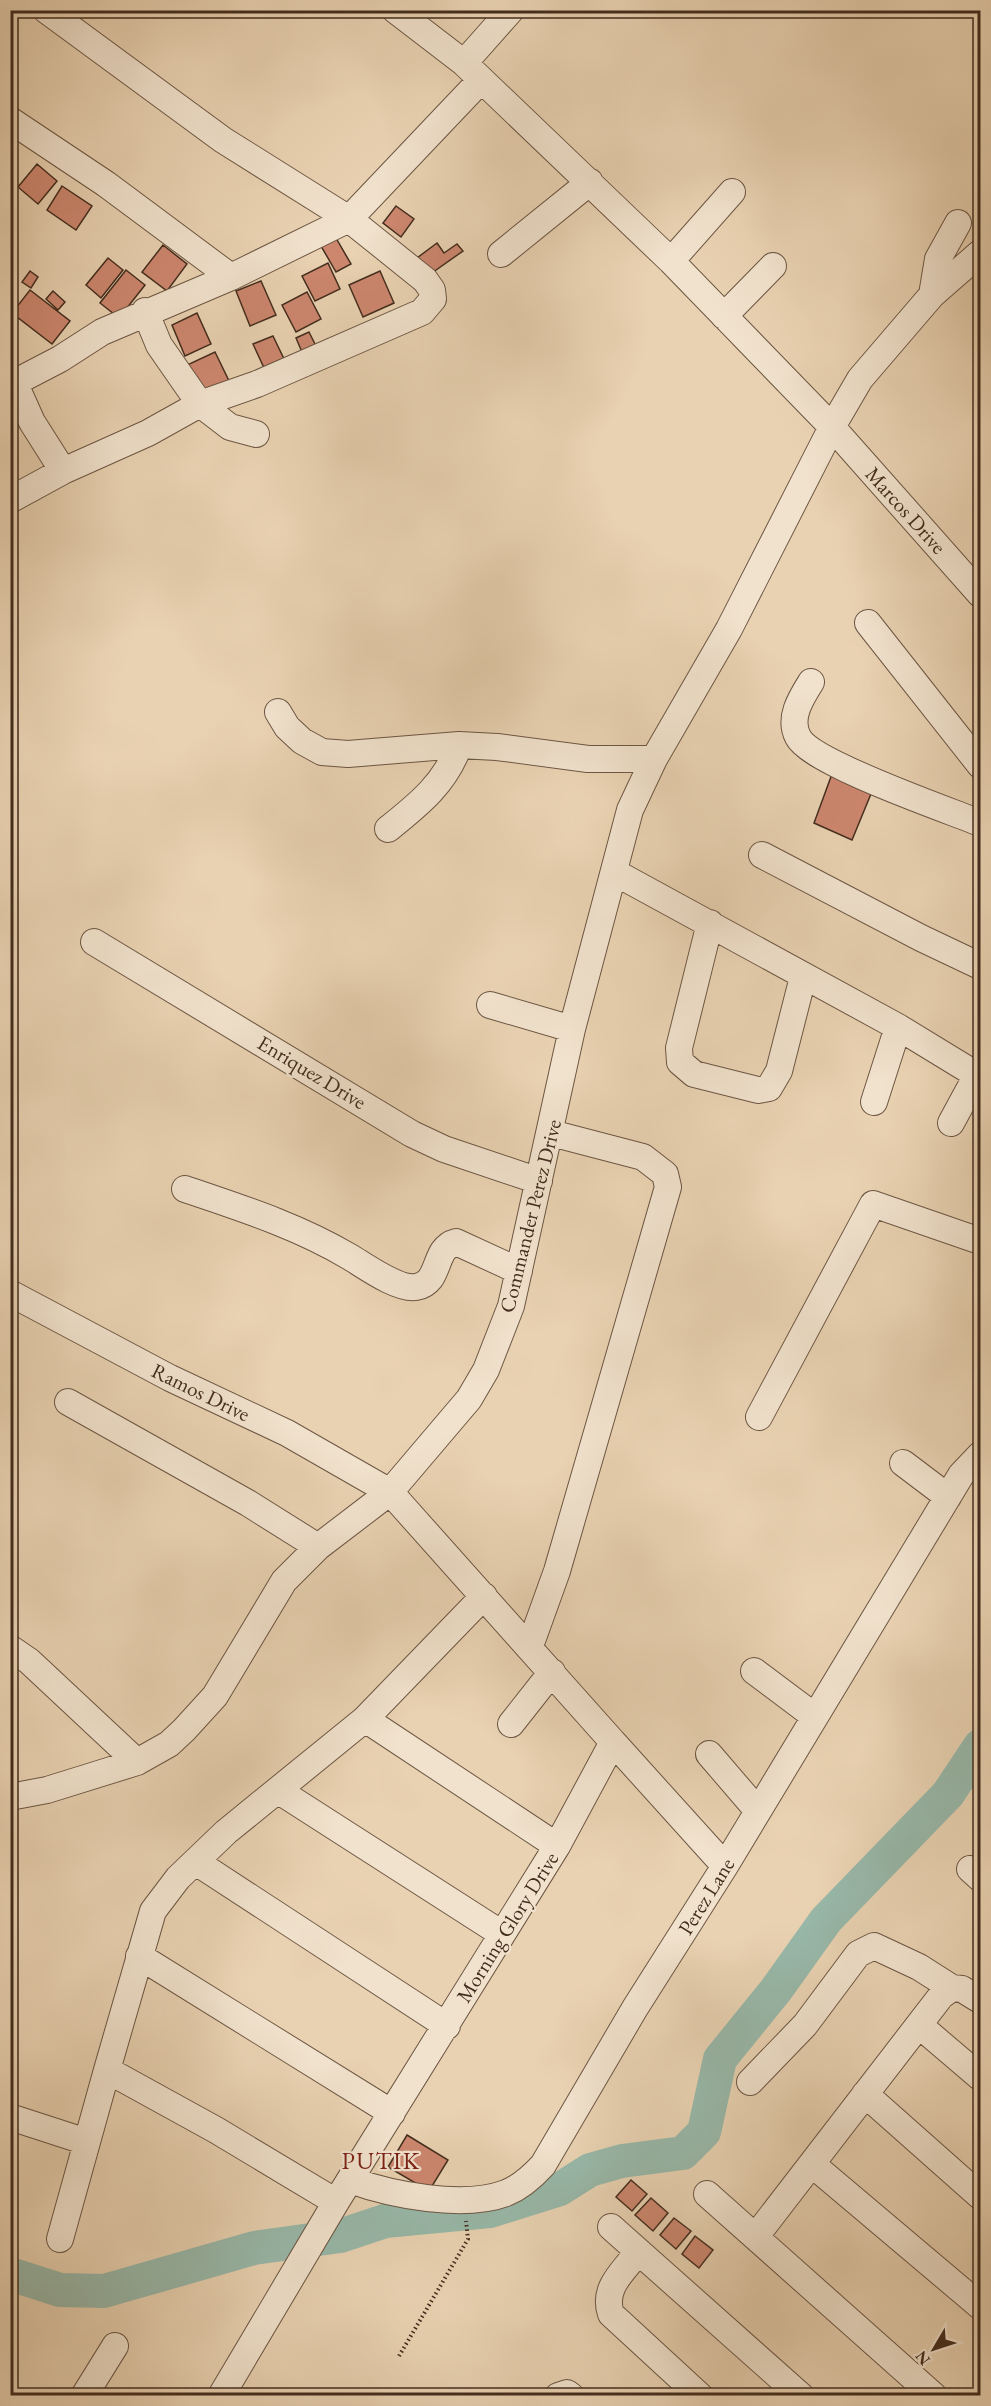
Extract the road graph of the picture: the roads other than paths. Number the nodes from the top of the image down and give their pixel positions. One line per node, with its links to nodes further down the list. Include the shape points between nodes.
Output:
1 (46, 10): 8 (street, via 223,140)
2 (395, 10): 4 (street, Marcos Drive)
3 (511, 10): 4 (street)
4 (472, 71): 6 (street, Marcos Drive); 8 (street)
5 (10, 120): 14 (street, via 106,184)
6 (590, 182): 11 (street); 12 (street, Marcos Drive)
7 (732, 192): 12 (street)
8 (349, 219): 14 (street); 19 (street, via 425,280 432,290 430,304 422,312 361,340)
9 (958, 223): 15 (street, via 938,259)
10 (981, 253): 15 (street, Commander Perez Drive)
11 (501, 254)
12 (671, 261): 17 (street, Marcos Drive)
13 (773, 266): 17 (street)
14 (231, 277): 16 (street)
15 (932, 295): 20 (street, Commander Perez Drive, via 860,379)
16 (146, 311): 18 (street); 19 (street, via 159,345)
17 (724, 316): 20 (street, Marcos Drive)
18 (18, 377): 22 (street, via 32,422)
19 (200, 404): 21 (street, via 230,427); 22 (street, via 148,433)
20 (832, 427): 24 (street, Marcos Drive); 29 (street, Commander Perez Drive, via 729,629)
21 (256, 434)
22 (63, 471): 23 (street)
23 (10, 500)
24 (978, 586)
25 (868, 623): 30 (street)
26 (811, 682): 31 (street, via 795,718 798,739 809,749 880,783)
27 (278, 712): 28 (street, via 287,727 322,752 348,754)
28 (459, 746): 29 (street, via 588,759); 32 (street, via 437,787)
29 (654, 759): 34 (street, Commander Perez Drive, via 630,810)
30 (981, 765)
31 (981, 823)
32 (388, 829)
33 (762, 855): 37 (street)
34 (614, 872): 35 (street); 41 (street, Commander Perez Drive)
35 (710, 923): 38 (street); 38 (street, via 679,1048 680,1062 694,1074 758,1090 769,1088 779,1071)
36 (94, 942): 46 (street, Enriquez Drive, via 412,1134 444,1149)
37 (981, 966)
38 (803, 977): 40 (street)
39 (490, 1005): 41 (street)
40 (898, 1027): 42 (street); 43 (street)
41 (572, 1029): 45 (street, Commander Perez Drive)
42 (979, 1076): 44 (street)
43 (873, 1102)
44 (951, 1123)
45 (551, 1133): 46 (street, Commander Perez Drive); 59 (street, via 643,1157 665,1174 668,1187 557,1571)
46 (540, 1181): 49 (street, Commander Perez Drive)
47 (185, 1189): 49 (street, via 268,1218 410,1287 431,1279 446,1247 456,1242)
48 (981, 1241): 52 (street, via 873,1204)
49 (519, 1272): 55 (street, Commander Perez Drive, via 511,1306 486,1370 469,1400)
50 (10, 1293): 55 (street, Ramos Drive, via 159,1372 286,1433)
51 (68, 1402): 57 (street)
52 (759, 1417)
53 (981, 1455): 56 (street, Perez Lane, via 961,1475)
54 (903, 1463): 56 (street)
55 (390, 1492): 57 (street, Commander Perez Drive); 58 (street)
56 (948, 1497): 63 (street, Perez Lane)
57 (318, 1547): 68 (street, Commander Perez Drive, via 284,1581 201,1713 169,1744)
58 (484, 1596): 59 (street); 64 (street)
59 (530, 1646): 62 (street)
60 (10, 1648): 68 (street)
61 (754, 1671): 63 (street)
62 (552, 1672): 65 (street); 66 (street)
63 (814, 1716): 71 (street, Perez Lane)
64 (364, 1719): 69 (street); 72 (street)
65 (511, 1724)
66 (613, 1742): 72 (street, Morning Glory Drive); 74 (street)
67 (709, 1754): 71 (street)
68 (137, 1761): 70 (street, Commander Perez Drive, via 47,1790)
69 (279, 1791): 73 (street, via 226,1832); 75 (street)
70 (10, 1797)
71 (758, 1811): 74 (street, Perez Lane)
72 (557, 1846): 75 (street, Morning Glory Drive)
73 (196, 1862): 76 (street, via 159,1900); 80 (street)
74 (725, 1866): 89 (street, Perez Lane, via 635,2008 555,2148 528,2181 506,2193 464,2199 419,2198)
75 (502, 1934): 80 (street, Morning Glory Drive)
76 (139, 1956): 81 (street); 85 (street)
77 (951, 1988): 78 (street, via 962,1989); 79 (street); 83 (street, via 919,1966 874,1946 858,1954 805,2025)
78 (981, 2000)
79 (919, 2025): 82 (street); 84 (street)
80 (447, 2026): 85 (street, Morning Glory Drive)
81 (107, 2070): 87 (street); 92 (street)
82 (981, 2077)
83 (750, 2082)
84 (865, 2094): 88 (street); 91 (street)
85 (392, 2113): 89 (street, Morning Glory Drive)
86 (10, 2117): 87 (street)
87 (87, 2142): 95 (street)
88 (813, 2165): 94 (street); 97 (street)
89 (350, 2180): 92 (street, Morning Glory Drive)
90 (707, 2194): 94 (street)
91 (981, 2196)
92 (336, 2202): 100 (street, Morning Glory Drive)
93 (611, 2227): 96 (street)
94 (756, 2236): 105 (street)
95 (60, 2239)
96 (638, 2252): 103 (street, via 610,2291 606,2301 610,2314); 104 (street)
97 (981, 2306)
98 (115, 2346): 99 (street)
99 (84, 2396)
100 (221, 2396)
101 (558, 2396): 102 (street)
102 (571, 2396)
103 (699, 2396)
104 (801, 2396)
105 (934, 2396)

